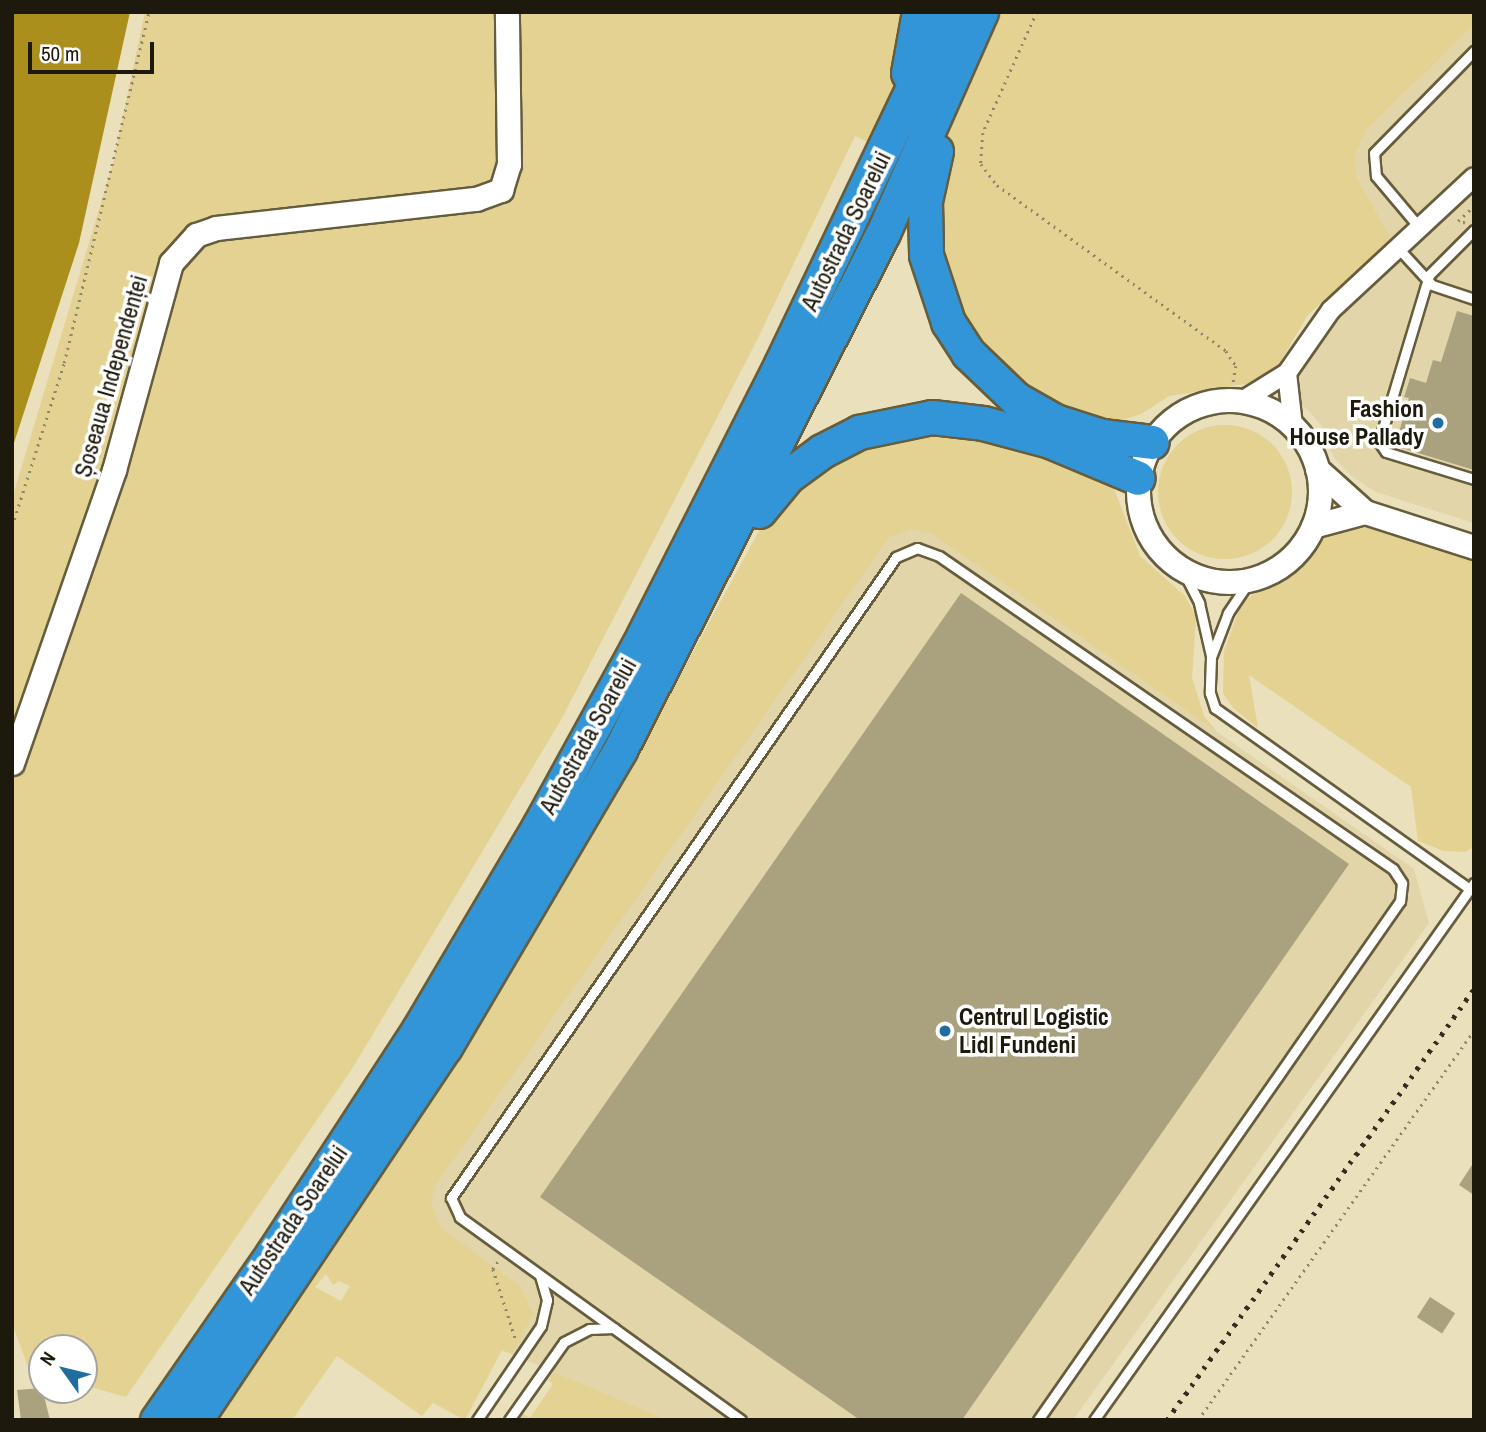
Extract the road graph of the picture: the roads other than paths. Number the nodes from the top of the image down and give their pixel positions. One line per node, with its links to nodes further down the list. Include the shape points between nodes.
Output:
1 (507, 12): 26 (street, Șoseaua Independenței, via 509,164 501,190 476,199 216,228 196,235 171,263 114,470)
2 (919, 12): 5 (highway)
3 (970, 13): 5 (highway, Autostrada Soarelui); 15 (highway, via 954,103 931,162 925,201 926,255 948,322 990,377 1033,410 1102,436); 25 (highway, Autostrada Soarelui, via 883,233)
4 (1474, 51): 7 (lane, via 1374,153 1376,176)
5 (898, 124): 30 (highway, Autostrada Soarelui, via 637,648 539,826 419,1029 273,1253)
6 (1474, 177): 7 (street)
7 (1419, 227): 9 (street)
8 (1474, 228): 10 (lane, via 1432,269)
9 (1398, 248): 10 (lane); 12 (street, via 1331,310)
10 (1428, 280): 11 (lane); 18 (lane, via 1380,446)
11 (1474, 299)
12 (1287, 373): 13 (street); 14 (street)
13 (1237, 400): 14 (street, via 1260,405); 15 (street, via 1186,410)
14 (1293, 426): 16 (street)
15 (1152, 442): 17 (street)
16 (1317, 469): 19 (street); 20 (street, via 1320,498)
17 (1138, 478): 22 (street, via 1138,505 1146,531 1161,554); 25 (highway, via 1077,449 956,418 894,422 859,432 788,476 763,503 693,639)
18 (1474, 479)
19 (1365, 512): 20 (street); 21 (street)
20 (1313, 526): 23 (street, via 1288,561)
21 (1474, 547)
22 (1183, 571): 23 (street, via 1215,581); 24 (lane, via 1199,603)
23 (1250, 580): 24 (lane, via 1228,613)
24 (1211, 657): 27 (lane, via 1210,694 1225,718)
25 (662, 670): 31 (highway, Autostrada Soarelui, via 552,869 445,1047)
26 (12, 763)
27 (1472, 886): 36 (lane)
28 (539, 1274): 29 (lane); 32 (lane, via 547,1300 545,1314); 35 (lane, via 455,1213 454,1192 895,557 917,548 928,551 1393,869 1402,883 1401,901)
29 (615, 1328): 33 (lane, via 589,1329 564,1342); 34 (lane)
30 (156, 1420)
31 (195, 1420)
32 (477, 1420)
33 (509, 1420)
34 (741, 1420)
35 (1038, 1420)
36 (1094, 1420)

